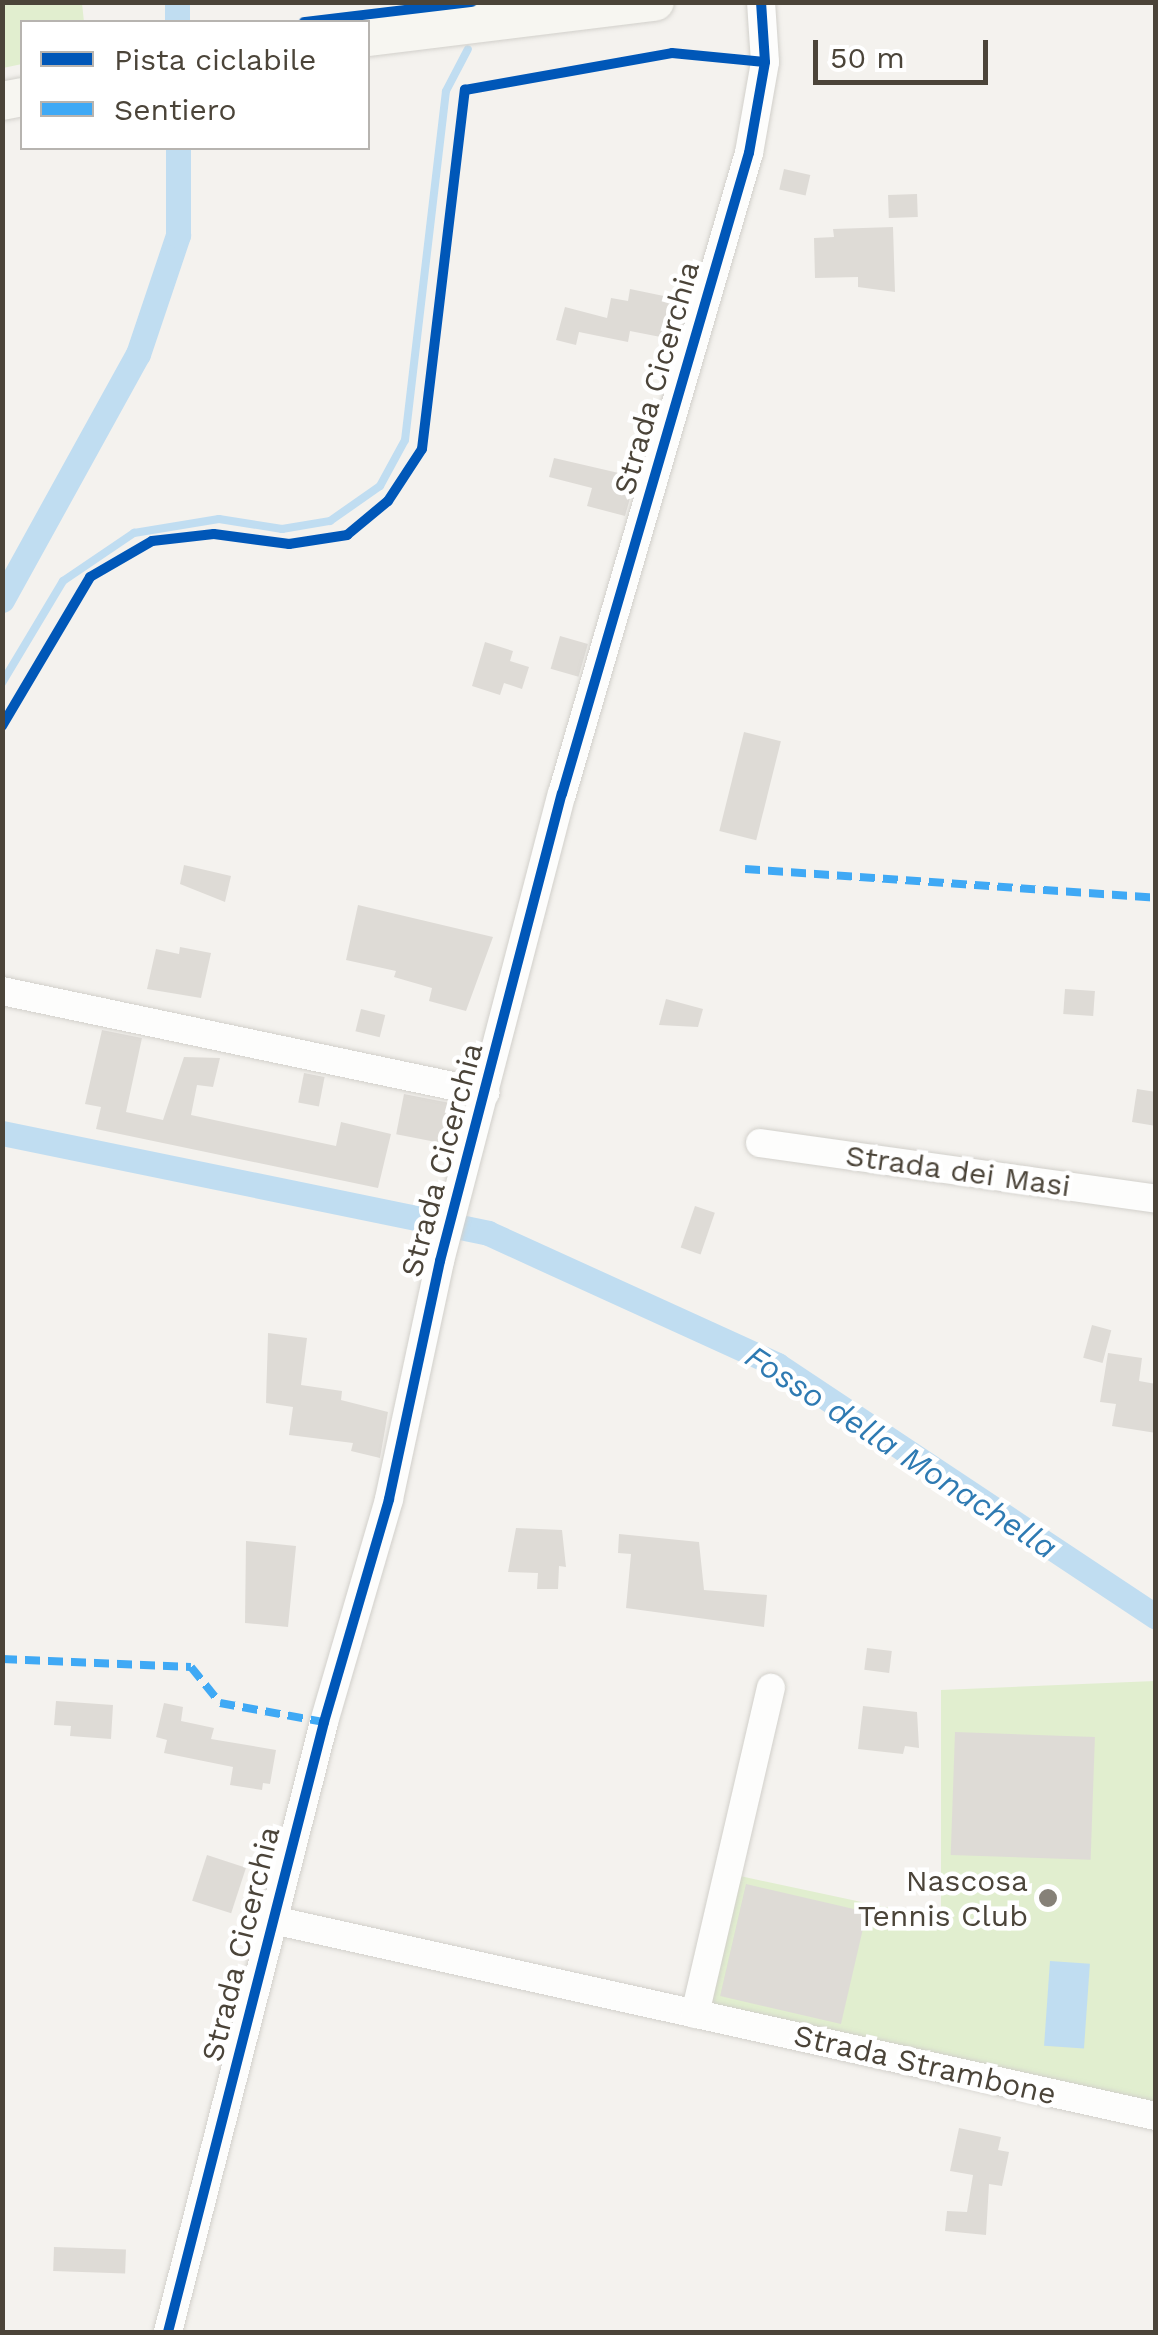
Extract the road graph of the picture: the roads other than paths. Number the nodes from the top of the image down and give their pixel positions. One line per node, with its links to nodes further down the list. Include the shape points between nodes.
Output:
1 (655, 2): 3 (main road)
2 (760, 2): 5 (street, Strada Cicerchia, via 765,62 749,153 562,794)
3 (370, 37)
4 (2, 991): 5 (street, Strada Cicerchia)
5 (486, 1093): 9 (street, Strada Cicerchia, via 440,1260 390,1499)
6 (760, 1143): 7 (street, Strada dei Masi)
7 (1156, 1199)
8 (771, 1688): 10 (street)
9 (273, 1920): 10 (street, Strada Strambone); 12 (street, Strada Cicerchia)
10 (695, 2014): 11 (street, Strada Strambone)
11 (1156, 2116)
12 (168, 2332)

